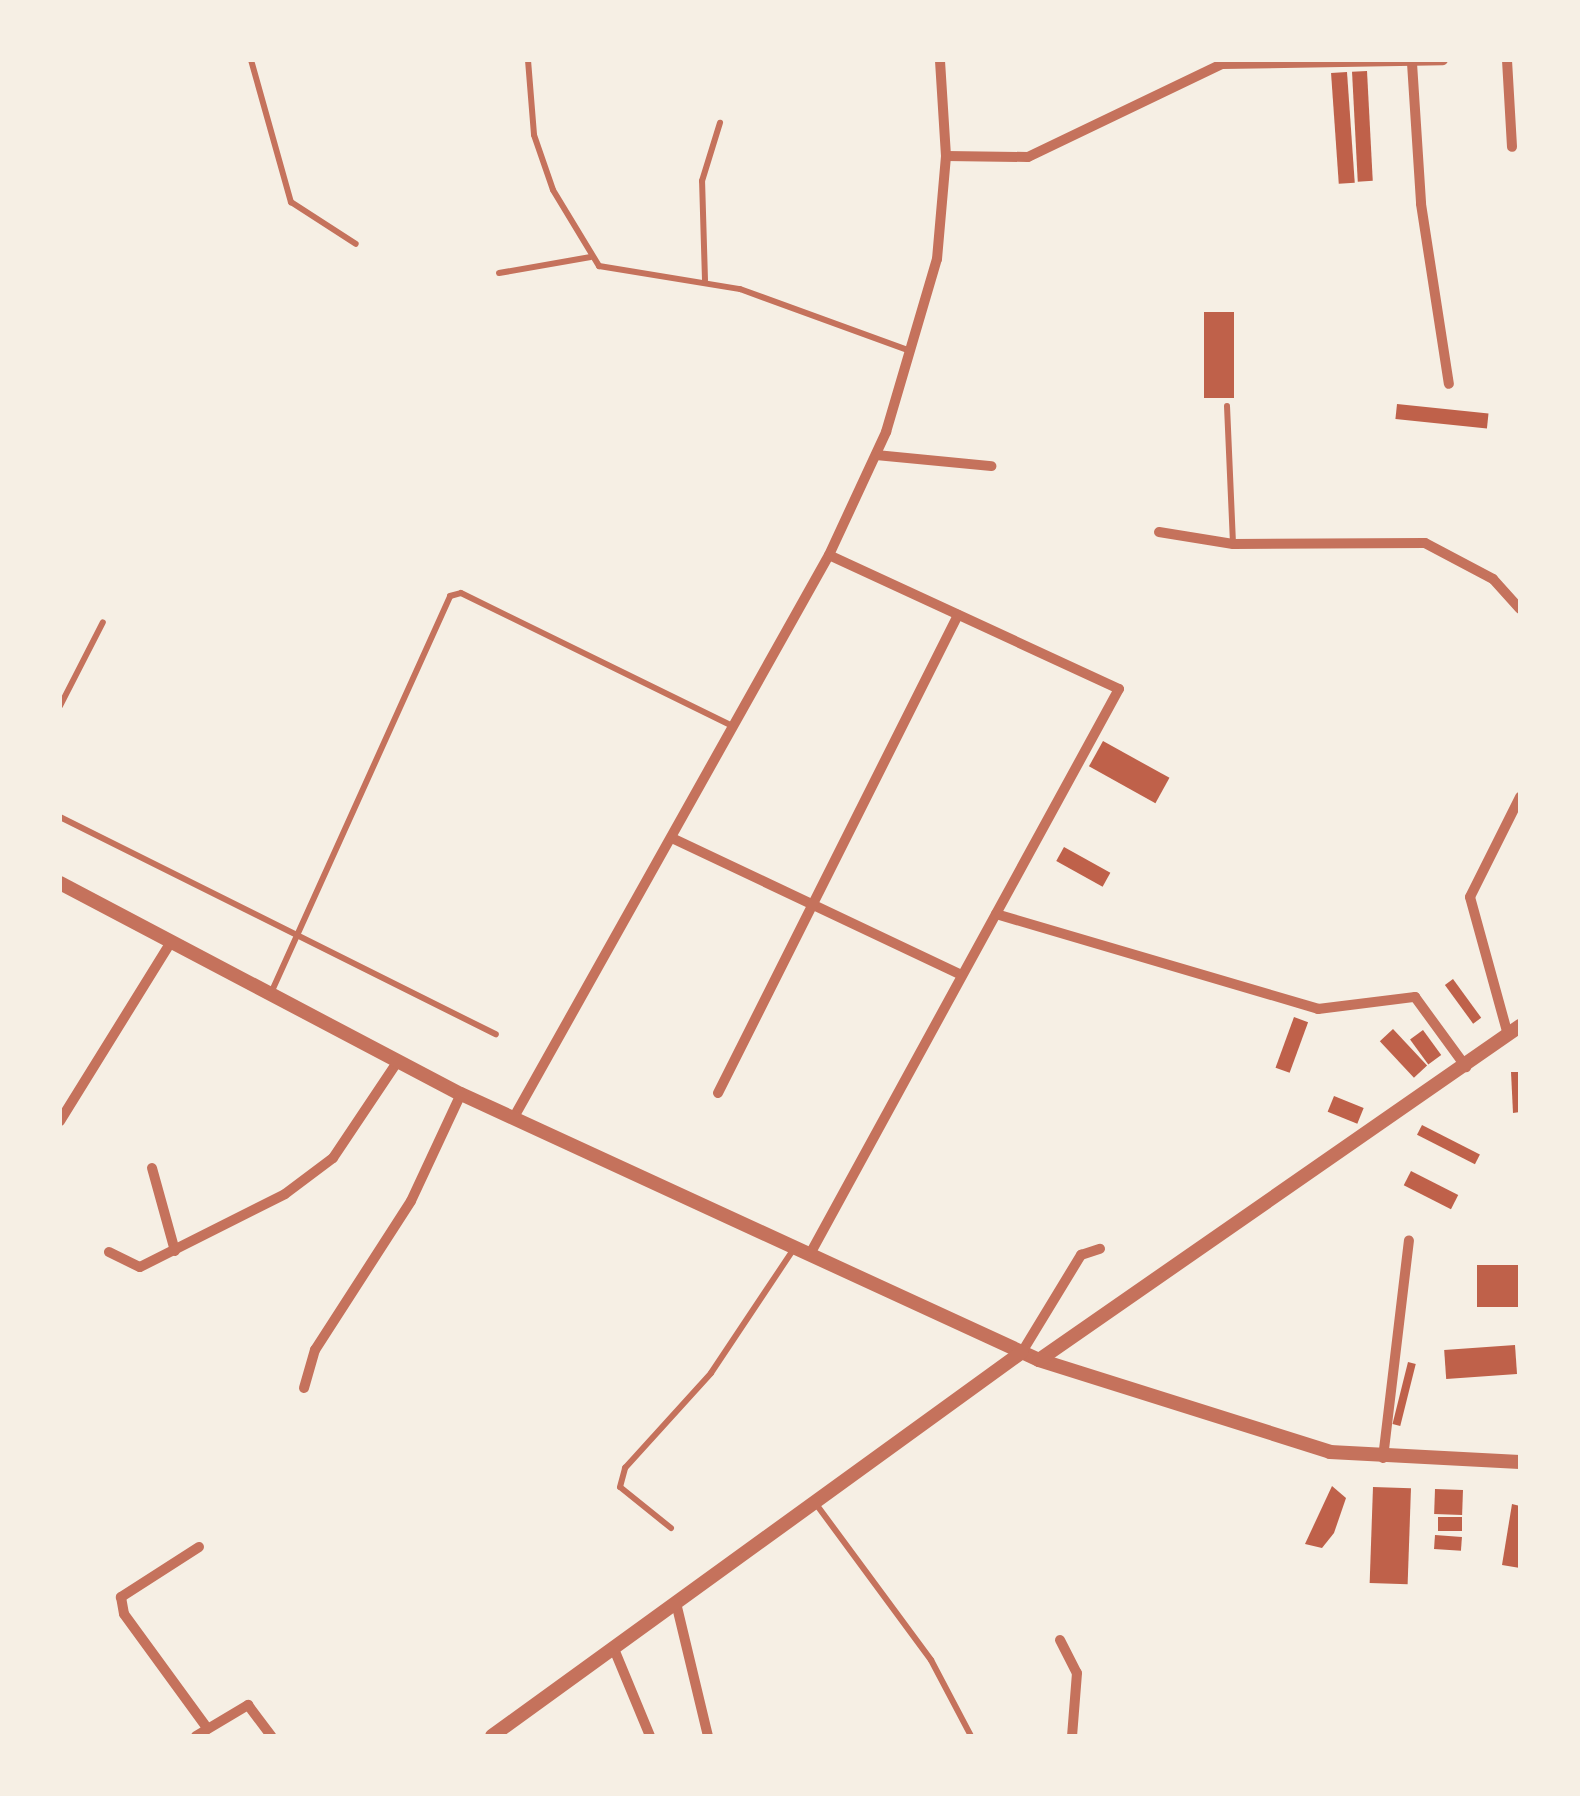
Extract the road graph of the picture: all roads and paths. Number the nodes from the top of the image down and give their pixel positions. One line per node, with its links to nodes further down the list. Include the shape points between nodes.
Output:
1 (251, 60): 10 (lane, via 291,202)
2 (528, 60): 11 (lane, via 534,135 552,190)
3 (940, 60): 9 (street)
4 (1443, 60): 6 (street)
5 (1507, 60): 8 (street)
6 (1412, 63): 9 (street, via 1222,64 1028,157); 15 (street, via 1421,204)
7 (720, 123): 13 (lane, via 702,182)
8 (1512, 148)
9 (946, 156): 14 (street, via 937,259)
10 (356, 244)
11 (592, 257): 12 (lane); 13 (lane, via 599,266)
12 (499, 273)
13 (705, 280): 14 (lane)
14 (911, 351): 17 (street)
15 (1449, 384)
16 (1228, 406): 20 (lane)
17 (876, 454): 18 (street); 21 (street)
18 (990, 466)
19 (1159, 532): 20 (street)
20 (1233, 544): 22 (street, via 1425,542 1494,579)
21 (829, 556): 23 (street); 26 (street)
22 (1520, 609)
23 (958, 615): 31 (street); 32 (street, via 1118,689)
24 (103, 622): 25 (lane)
25 (60, 706)
26 (735, 727): 29 (street); 33 (lane, via 460,593 450,596)
27 (1520, 797): 37 (street, via 1470,897)
28 (60, 817): 33 (lane)
29 (674, 838): 31 (street); 43 (street)
30 (60, 883): 34 (street)
31 (813, 904): 35 (street); 41 (street)
32 (996, 914): 35 (street); 40 (street, via 1318,1009 1415,996)
33 (294, 926): 36 (lane); 38 (lane)
34 (171, 942): 36 (street); 44 (street)
35 (962, 975): 51 (street)
36 (270, 994): 39 (street)
37 (1514, 1030): 40 (street)
38 (496, 1034)
39 (398, 1061): 42 (street); 49 (street, via 320,1170)
40 (1466, 1067): 53 (street)
41 (718, 1093)
42 (461, 1094): 43 (street); 54 (street, via 411,1201 315,1350)
43 (514, 1117): 47 (street)
44 (60, 1121)
45 (152, 1168): 49 (street)
46 (1409, 1241): 55 (street)
47 (793, 1250): 51 (street); 58 (lane, via 711,1373 625,1468 620,1486 636,1508)
48 (1100, 1250): 52 (street, via 1071,1268)
49 (174, 1251): 50 (street, via 132,1269)
50 (109, 1252)
51 (810, 1254): 52 (street)
52 (1022, 1352): 53 (street); 57 (street)
53 (1039, 1360): 55 (street, via 1262,1435)
54 (304, 1388)
55 (1383, 1459): 56 (street)
56 (1520, 1462)
57 (816, 1504): 60 (street); 70 (lane, via 931,1660)
58 (671, 1528)
59 (200, 1546): 63 (street, via 121,1597 124,1614)
60 (677, 1606): 62 (street); 69 (street)
61 (1060, 1640): 64 (street, via 1077,1674)
62 (614, 1649): 67 (street); 68 (street)
63 (208, 1729): 65 (street); 66 (street, via 248,1704)
64 (1078, 1734)
65 (196, 1736)
66 (271, 1736)
67 (492, 1736)
68 (650, 1736)
69 (708, 1736)
70 (971, 1736)

